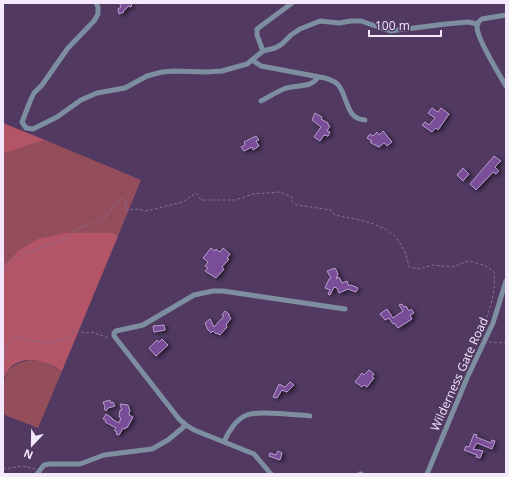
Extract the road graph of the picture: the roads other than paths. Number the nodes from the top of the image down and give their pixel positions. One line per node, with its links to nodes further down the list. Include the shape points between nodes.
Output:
1 (96, 3): 6 (street, via 98,14 94,20 68,48 31,99 22,122 26,128 33,129 97,93 124,88 154,74 175,71 222,71)
2 (292, 3): 5 (street, via 257,29)
3 (506, 15): 4 (street, via 482,19)
4 (478, 24): 5 (street, via 468,22 390,31 361,21 320,21 300,29 275,48); 8 (street, via 480,37)
5 (263, 51): 6 (street)
6 (252, 60): 7 (street, via 261,66)
7 (318, 77): 9 (street, via 311,85 285,88); 10 (street, via 337,83 354,117)
8 (506, 86)
9 (261, 101)
10 (365, 120)
11 (506, 281): 18 (street, Wilderness Gate Road, via 493,323 449,418)
12 (346, 309): 14 (street, via 223,291 207,292 194,295 143,325 116,331 114,336 178,419)
13 (310, 416): 15 (street, via 252,413 246,415 230,430)
14 (186, 425): 15 (street); 16 (street, via 152,449 104,455 80,464 44,465)
15 (224, 442): 17 (street, via 254,454)
16 (38, 472)
17 (271, 474)
18 (427, 474)

